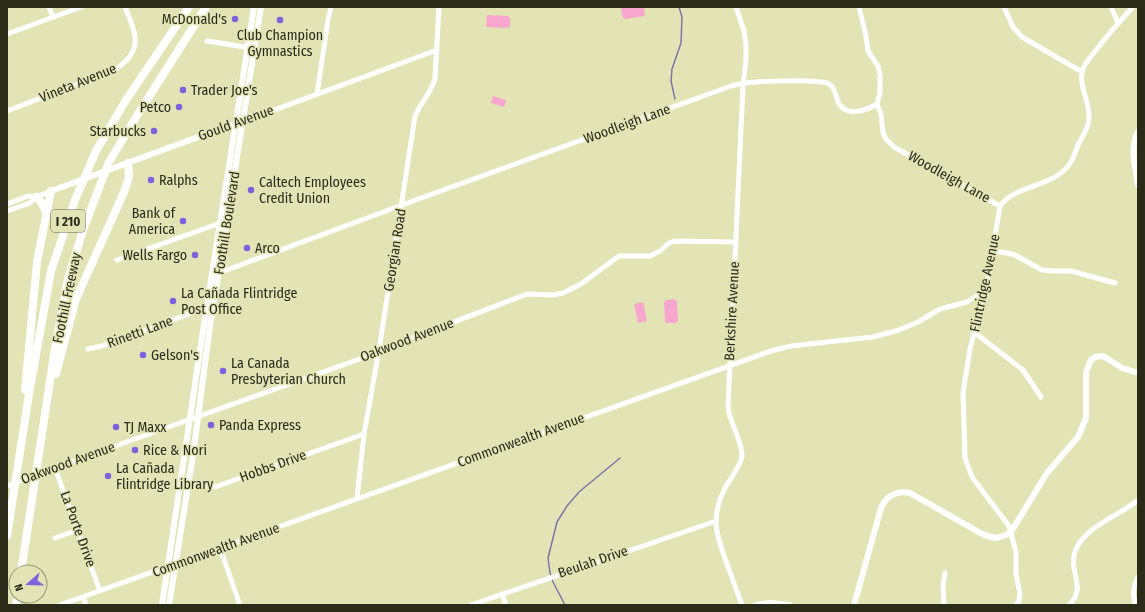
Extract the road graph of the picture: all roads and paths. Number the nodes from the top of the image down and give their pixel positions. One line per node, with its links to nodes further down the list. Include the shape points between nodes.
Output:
1 (49, 7): 15 (street)
2 (81, 7): 15 (street)
3 (125, 7): 26 (street, Vineta Avenue, via 134,30 135,41 133,52 126,62 116,70)
4 (189, 7): 60 (highway, Foothill Freeway / I 210, via 126,100 96,150 75,200 51,271)
5 (206, 7): 58 (highway, Foothill Freeway / I 210, via 110,162 83,230 67,283)
6 (254, 7): 19 (main road, Foothill Boulevard)
7 (261, 7): 20 (main road, Foothill Boulevard)
8 (331, 7): 24 (street)
9 (439, 7): 21 (street, Georgian Road)
10 (736, 7): 23 (street, Berkshire Avenue, via 746,44)
11 (858, 7): 25 (street, via 868,50 878,66 880,75)
12 (1004, 7): 22 (street, via 1013,27 1022,37)
13 (1111, 7): 16 (street)
14 (1133, 7): 16 (street)
15 (53, 17): 17 (street)
16 (1118, 23): 22 (street)
17 (7, 34)
18 (207, 41): 19 (street)
19 (247, 47): 20 (street); 28 (main road, Foothill Boulevard)
20 (254, 48): 27 (main road, Foothill Boulevard)
21 (437, 50): 24 (street, Gould Avenue); 35 (street, Georgian Road, via 433,88 419,106 415,116)
22 (1082, 72): 36 (street, via 1089,120 1070,163 1059,174 1011,196)
23 (743, 83): 25 (street, Woodleigh Lane, via 829,83 845,110 862,111); 35 (street, Woodleigh Lane); 41 (street, Berkshire Avenue)
24 (316, 94): 27 (street, Gould Avenue)
25 (877, 104): 36 (street, Woodleigh Lane, via 883,133 894,147)
26 (7, 111)
27 (243, 120): 28 (main road, Gould Avenue); 39 (main road, Foothill Boulevard)
28 (236, 123): 30 (main road, Gould Avenue); 40 (main road, Foothill Boulevard)
29 (1138, 132): 31 (main road, via 1133,148)
30 (125, 164): 32 (main road, Gould Avenue); 58 (highway, via 129,177 76,299)
31 (1138, 185)
32 (51, 191): 33 (street, Gould Avenue); 38 (highway)
33 (36, 197): 34 (street, Gould Avenue, via 28,196); 37 (street, Gould Avenue); 38 (highway, via 44,206)
34 (7, 204)
35 (402, 205): 45 (street, Woodleigh Lane); 52 (street, Georgian Road)
36 (1000, 206): 42 (street, Flintridge Avenue)
37 (7, 211)
38 (46, 215): 60 (highway, via 37,262)
39 (228, 219): 40 (street); 45 (main road, Foothill Boulevard)
40 (220, 223): 43 (street); 44 (main road, Foothill Boulevard)
41 (736, 242): 52 (street, Oakwood Avenue, via 675,241 650,256 619,256 581,284 563,293 527,294); 53 (street, Berkshire Avenue)
42 (994, 251): 46 (street, via 1015,255 1042,270 1071,271); 47 (street, Flintridge Avenue)
43 (117, 260)
44 (212, 274): 45 (street, Woodleigh Lane); 48 (main road, Foothill Boulevard)
45 (219, 274): 49 (main road, Foothill Boulevard)
46 (1115, 283)
47 (984, 295): 50 (street, Flintridge Avenue); 53 (street, Commonwealth Avenue, via 940,309 899,330 873,337 781,348)
48 (206, 307): 49 (street, Rinetti Lane); 51 (street, Rinetti Lane); 57 (main road, Foothill Boulevard)
49 (213, 307): 56 (main road, Foothill Boulevard)
50 (974, 332): 55 (street, via 1023,370); 69 (street, Flintridge Avenue, via 963,393 965,458 972,477)
51 (88, 349)
52 (379, 350): 56 (street, Oakwood Avenue); 59 (street, Georgian Road)
53 (730, 366): 65 (street, Commonwealth Avenue); 67 (street, Berkshire Avenue, via 729,412 742,455 724,490 716,512)
54 (1138, 373): 69 (main road, via 1122,368 1103,356 1091,360 1086,372 1086,418 1083,427 1078,437 1047,473)
55 (1041, 397)
56 (198, 416): 57 (street, Oakwood Avenue); 63 (main road, Foothill Boulevard)
57 (190, 419): 61 (street, Oakwood Avenue); 62 (main road, Foothill Boulevard)
58 (45, 424): 74 (highway, Foothill Freeway / I 210)
59 (364, 434): 63 (street, Hobbs Drive, via 215,487); 65 (street, Georgian Road)
60 (19, 462): 70 (highway, Foothill Freeway / I 210)
61 (52, 469): 64 (street, Oakwood Avenue); 68 (street, La Porte Drive)
62 (181, 482): 63 (street, Hobbs Drive); 75 (main road, Foothill Boulevard)
63 (188, 483): 73 (main road, Foothill Boulevard)
64 (7, 486)
65 (357, 498): 72 (street, Commonwealth Avenue)
66 (1138, 500): 94 (street, via 1090,531 1076,548 1072,563 1078,591)
67 (716, 521): 79 (street, Beulah Drive); 88 (street, Berkshire Avenue, via 719,542)
68 (78, 530): 71 (street); 78 (street, La Porte Drive)
69 (1011, 532): 91 (main road, via 995,538 984,535 910,493 893,494 881,508); 93 (street, Flintridge Avenue, via 1016,552 1016,574 1020,594)
70 (7, 536)
71 (54, 538)
72 (220, 548): 73 (street, Commonwealth Avenue); 85 (street)
73 (176, 563): 75 (street, Commonwealth Avenue); 84 (main road, Foothill Boulevard)
74 (22, 564)
75 (168, 566): 78 (street, Commonwealth Avenue); 83 (main road, Foothill Boulevard)
76 (945, 573): 92 (street)
77 (1138, 577): 95 (street, via 1133,591)
78 (100, 591): 80 (street, Commonwealth Avenue)
79 (502, 594): 86 (street, Beulah Drive); 87 (street)
80 (83, 597): 81 (street, Commonwealth Avenue); 82 (street)
81 (60, 605)
82 (86, 605)
83 (162, 605)
84 (169, 605)
85 (240, 605)
86 (471, 605)
87 (506, 605)
88 (742, 605)
89 (756, 605): 90 (main road)
90 (789, 605)
91 (854, 605)
92 (944, 605)
93 (1016, 605)
94 (1069, 605)
95 (1136, 605)

